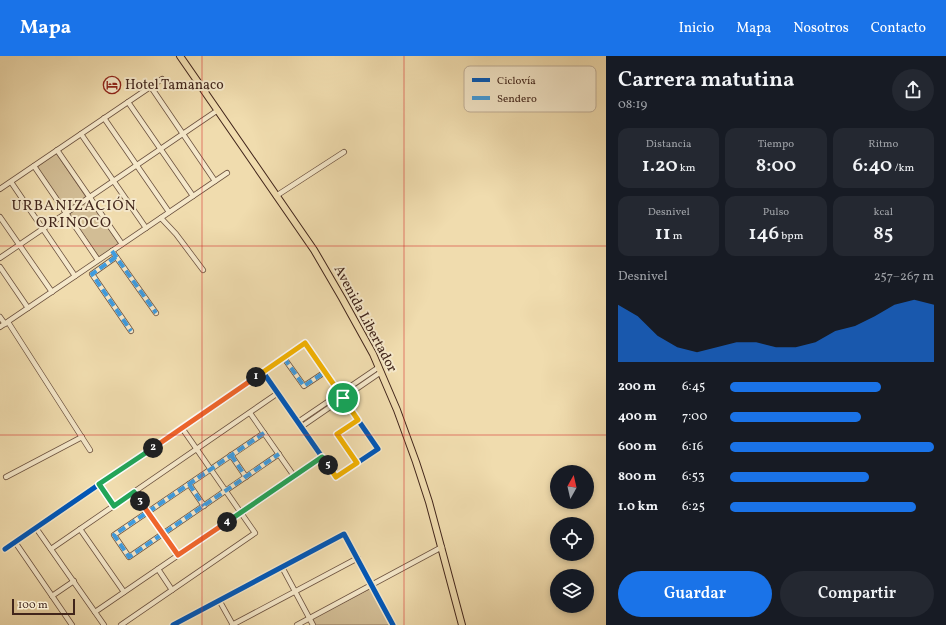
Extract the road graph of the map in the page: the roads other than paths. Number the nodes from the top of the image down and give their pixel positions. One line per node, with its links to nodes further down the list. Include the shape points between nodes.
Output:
1 (180, 56): 5 (highway, Avenida Libertador)
2 (162, 79): 3 (street)
3 (151, 87): 4 (street); 8 (street)
4 (128, 102): 6 (street); 9 (street)
5 (218, 110): 8 (street); 20 (highway, Avenida Libertador)
6 (104, 118): 7 (street); 12 (street)
7 (81, 134): 10 (street); 15 (street)
8 (183, 134): 9 (street); 16 (street)
9 (160, 149): 12 (street); 19 (street)
10 (57, 150): 13 (street); 21 (street)
11 (344, 152): 20 (street)
12 (136, 165): 15 (street); 22 (street)
13 (34, 166): 17 (street); 23 (street)
14 (227, 173): 16 (street)
15 (113, 181): 21 (street); 26 (street)
16 (216, 181): 19 (street)
17 (11, 182): 18 (street); 27 (street)
18 (0, 189)
19 (193, 196): 22 (street)
20 (276, 196): 44 (highway, Avenida Libertador, via 314,250)
21 (89, 197): 23 (street); 28 (street)
22 (169, 212): 25 (street)
23 (66, 213): 27 (street); 33 (street)
24 (0, 217): 29 (street)
25 (161, 218): 26 (street); 35 (street)
26 (146, 228): 28 (street)
27 (43, 229): 29 (street); 36 (street)
28 (122, 244): 30 (street)
29 (19, 245): 32 (street); 37 (street)
30 (112, 251): 31 (street); 33 (street)
31 (116, 257): 39 (street); 42 (street, via 92,274)
32 (0, 258)
33 (98, 260): 36 (street)
34 (0, 267): 38 (street)
35 (203, 270)
36 (75, 276): 37 (street)
37 (52, 292): 38 (street)
38 (28, 308): 41 (street)
39 (156, 313)
40 (0, 317): 41 (street)
41 (4, 324): 54 (street)
42 (131, 331)
43 (284, 358): 45 (street); 46 (street, via 304,386); 46 (street, via 305,343)
44 (380, 370): 48 (street); 77 (highway, Avenida Libertador, via 416,462)
45 (263, 372): 47 (street); 52 (street)
46 (325, 372): 48 (street)
47 (278, 393): 49 (street); 51 (street)
48 (342, 396): 50 (street); 51 (street)
49 (250, 412): 53 (street); 55 (street)
50 (358, 420): 60 (street, via 337,434); 60 (street, via 378,449)
51 (300, 424): 59 (street)
52 (182, 428): 55 (street); 65 (street)
53 (264, 433): 57 (street); 58 (street)
54 (82, 437): 56 (street); 63 (street)
55 (196, 449): 61 (street); 68 (street)
56 (90, 450)
57 (279, 454): 62 (street); 64 (street)
58 (231, 455): 61 (street); 64 (street)
59 (322, 457): 60 (street, via 336,477); 62 (street)
60 (357, 463)
61 (210, 469): 66 (street); 67 (street)
62 (294, 476): 72 (street)
63 (6, 477)
64 (246, 477): 67 (street)
65 (99, 484): 69 (street); 73 (street)
66 (189, 484): 70 (street); 71 (street)
67 (226, 491): 70 (street); 72 (street)
68 (134, 492): 69 (street); 71 (street)
69 (114, 506): 74 (street)
70 (204, 506): 75 (street)
71 (148, 512): 75 (street); 75 (street, via 114,535 118,541 129,557)
72 (241, 512): 80 (street); 86 (street, via 255,533)
73 (36, 528): 76 (street); 79 (street)
74 (80, 529): 79 (street); 87 (street)
75 (163, 534): 80 (street)
76 (15, 542): 78 (street); 89 (street)
77 (442, 547): 85 (street); 101 (highway, Avenida Libertador)
78 (5, 549)
79 (51, 549): 84 (street)
80 (178, 555): 83 (street)
81 (358, 558): 82 (street, via 344,534); 85 (street); 88 (street)
82 (282, 567): 88 (street); 90 (street)
83 (158, 569): 86 (street); 87 (street)
84 (74, 581): 89 (street); 91 (street)
85 (372, 585): 92 (street); 100 (street)
86 (172, 590): 95 (street)
87 (124, 592): 91 (street)
88 (295, 592): 92 (street); 97 (street)
89 (52, 596): 93 (street)
90 (219, 600): 96 (street); 97 (street)
91 (95, 612): 94 (street)
92 (309, 618): 98 (street); 99 (street)
93 (72, 625)
94 (104, 625)
95 (121, 625)
96 (173, 625)
97 (233, 625)
98 (297, 625)
99 (313, 625)
100 (394, 625)
101 (462, 625)

